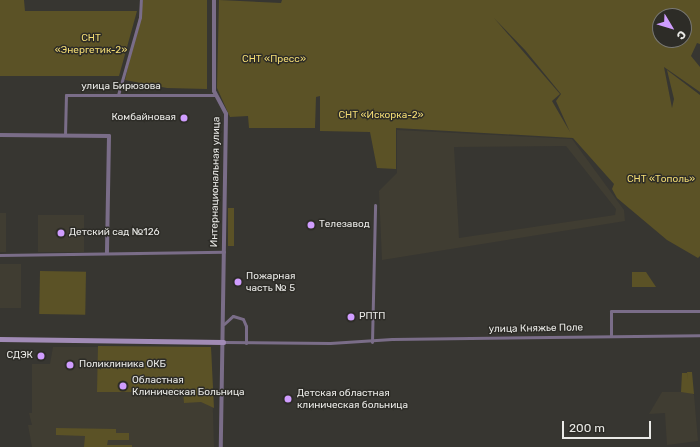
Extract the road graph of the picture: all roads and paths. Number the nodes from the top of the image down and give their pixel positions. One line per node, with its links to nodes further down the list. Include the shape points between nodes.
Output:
1 (141, 0): 3 (street, via 140,17)
2 (214, 0): 4 (street, Интернациональная улица)
3 (118, 95): 4 (street, улица Бирюзова); 5 (street, улица Бирюзова, via 66,95)
4 (216, 95): 8 (street, Интернациональная улица, via 226,114)
5 (65, 134): 6 (street); 9 (street, via 109,136)
6 (0, 135)
7 (375, 205): 20 (street)
8 (224, 252): 9 (street); 11 (street, Интернациональная улица)
9 (108, 253): 10 (street)
10 (0, 255)
11 (223, 311): 13 (street); 14 (street, Интернациональная улица)
12 (700, 311): 16 (street, via 612,311)
13 (230, 317): 14 (street); 19 (street, via 239,316 245,321)
14 (223, 325): 18 (street, Интернациональная улица)
15 (700, 335): 16 (street, улица Княжье Поле)
16 (611, 336): 20 (street, улица Княжье Поле, via 392,339)
17 (0, 340): 18 (main road)
18 (223, 342): 19 (street); 21 (street)
19 (246, 342): 20 (street)
20 (372, 342)
21 (221, 447)

